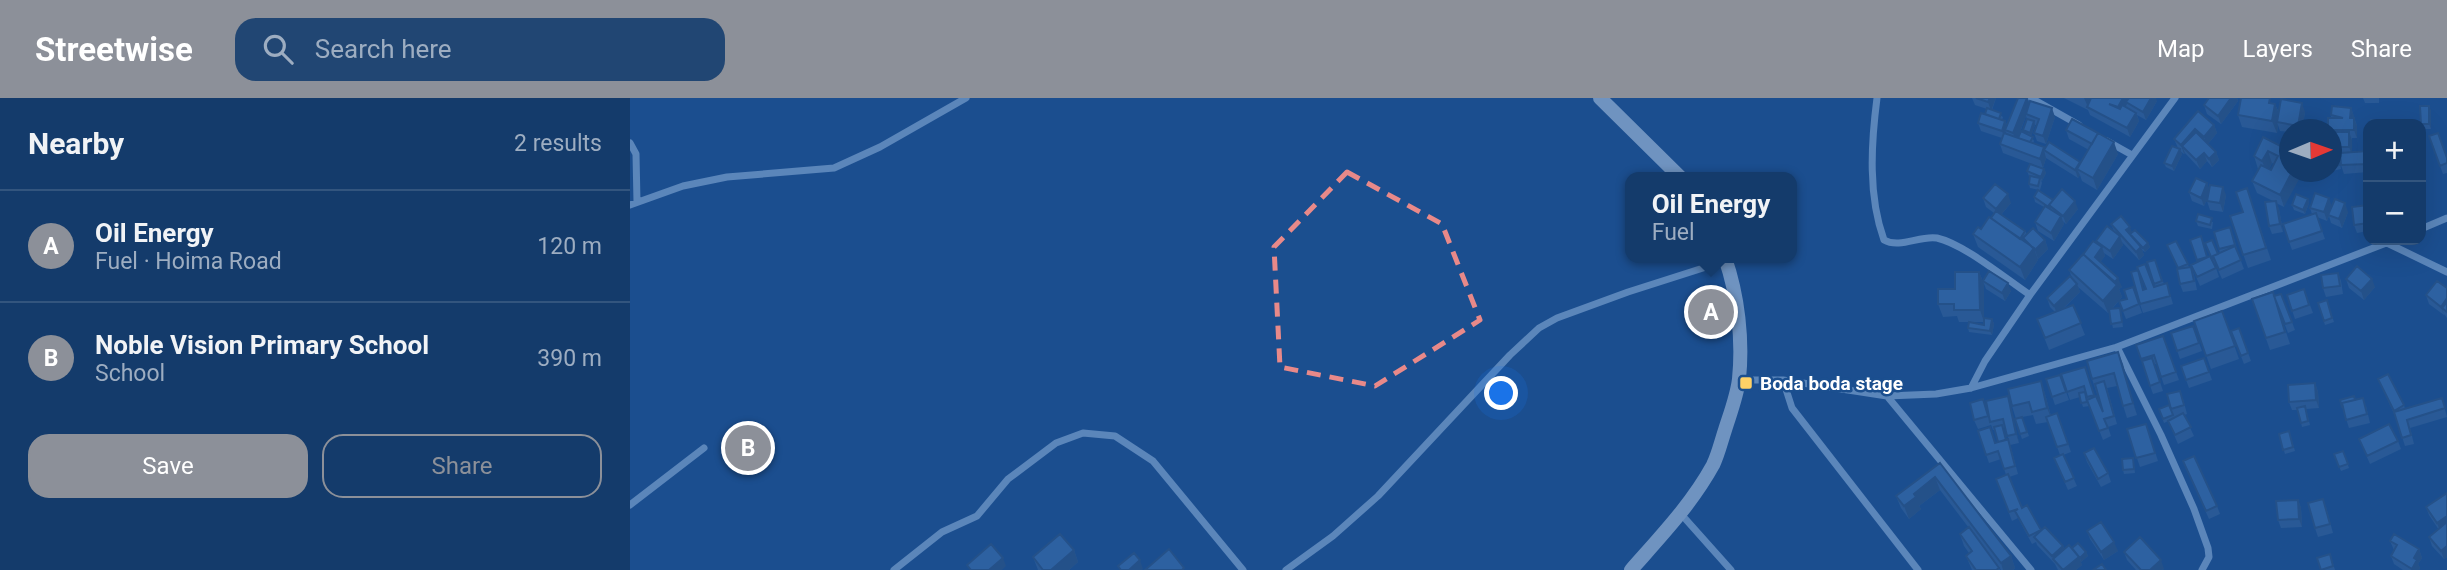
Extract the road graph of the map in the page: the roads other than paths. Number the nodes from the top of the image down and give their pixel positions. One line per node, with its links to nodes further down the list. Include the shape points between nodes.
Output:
1 (966, 98): 11 (street, via 834,168 727,177)
2 (1600, 98): 10 (main road)
3 (1877, 98): 19 (street, via 1872,140 1884,240 1894,244 1939,239)
4 (2031, 98): 6 (street)
5 (2175, 98): 9 (street)
6 (2089, 131)
7 (2100, 137): 9 (street)
8 (630, 143): 11 (street, via 636,154)
9 (2132, 155): 19 (street)
10 (1675, 172)
11 (634, 203)
12 (2447, 218): 13 (street)
13 (2426, 227)
14 (2380, 245): 20 (street)
15 (2397, 245): 18 (street)
16 (1713, 263): 31 (street, via 1539,328 1378,496)
17 (1726, 263): 21 (main road, via 1740,334)
18 (2447, 272)
19 (2030, 295): 23 (street)
20 (2117, 347): 23 (street); 35 (street, via 2198,521 2209,552)
21 (1739, 380): 22 (street); 27 (main road, via 1714,463)
22 (1783, 380): 24 (street); 28 (street, via 1792,408)
23 (1971, 388): 24 (street)
24 (1887, 396): 34 (street)
25 (704, 448): 26 (street)
26 (630, 505)
27 (1681, 514): 32 (main road); 33 (street)
28 (1917, 569)
29 (894, 570): 30 (street, via 942,532 976,516 1007,479 1056,443 1083,433 1115,436 1153,461)
30 (1243, 570)
31 (1286, 570)
32 (1631, 570)
33 (1731, 570)
34 (2031, 570)
35 (2202, 570)

